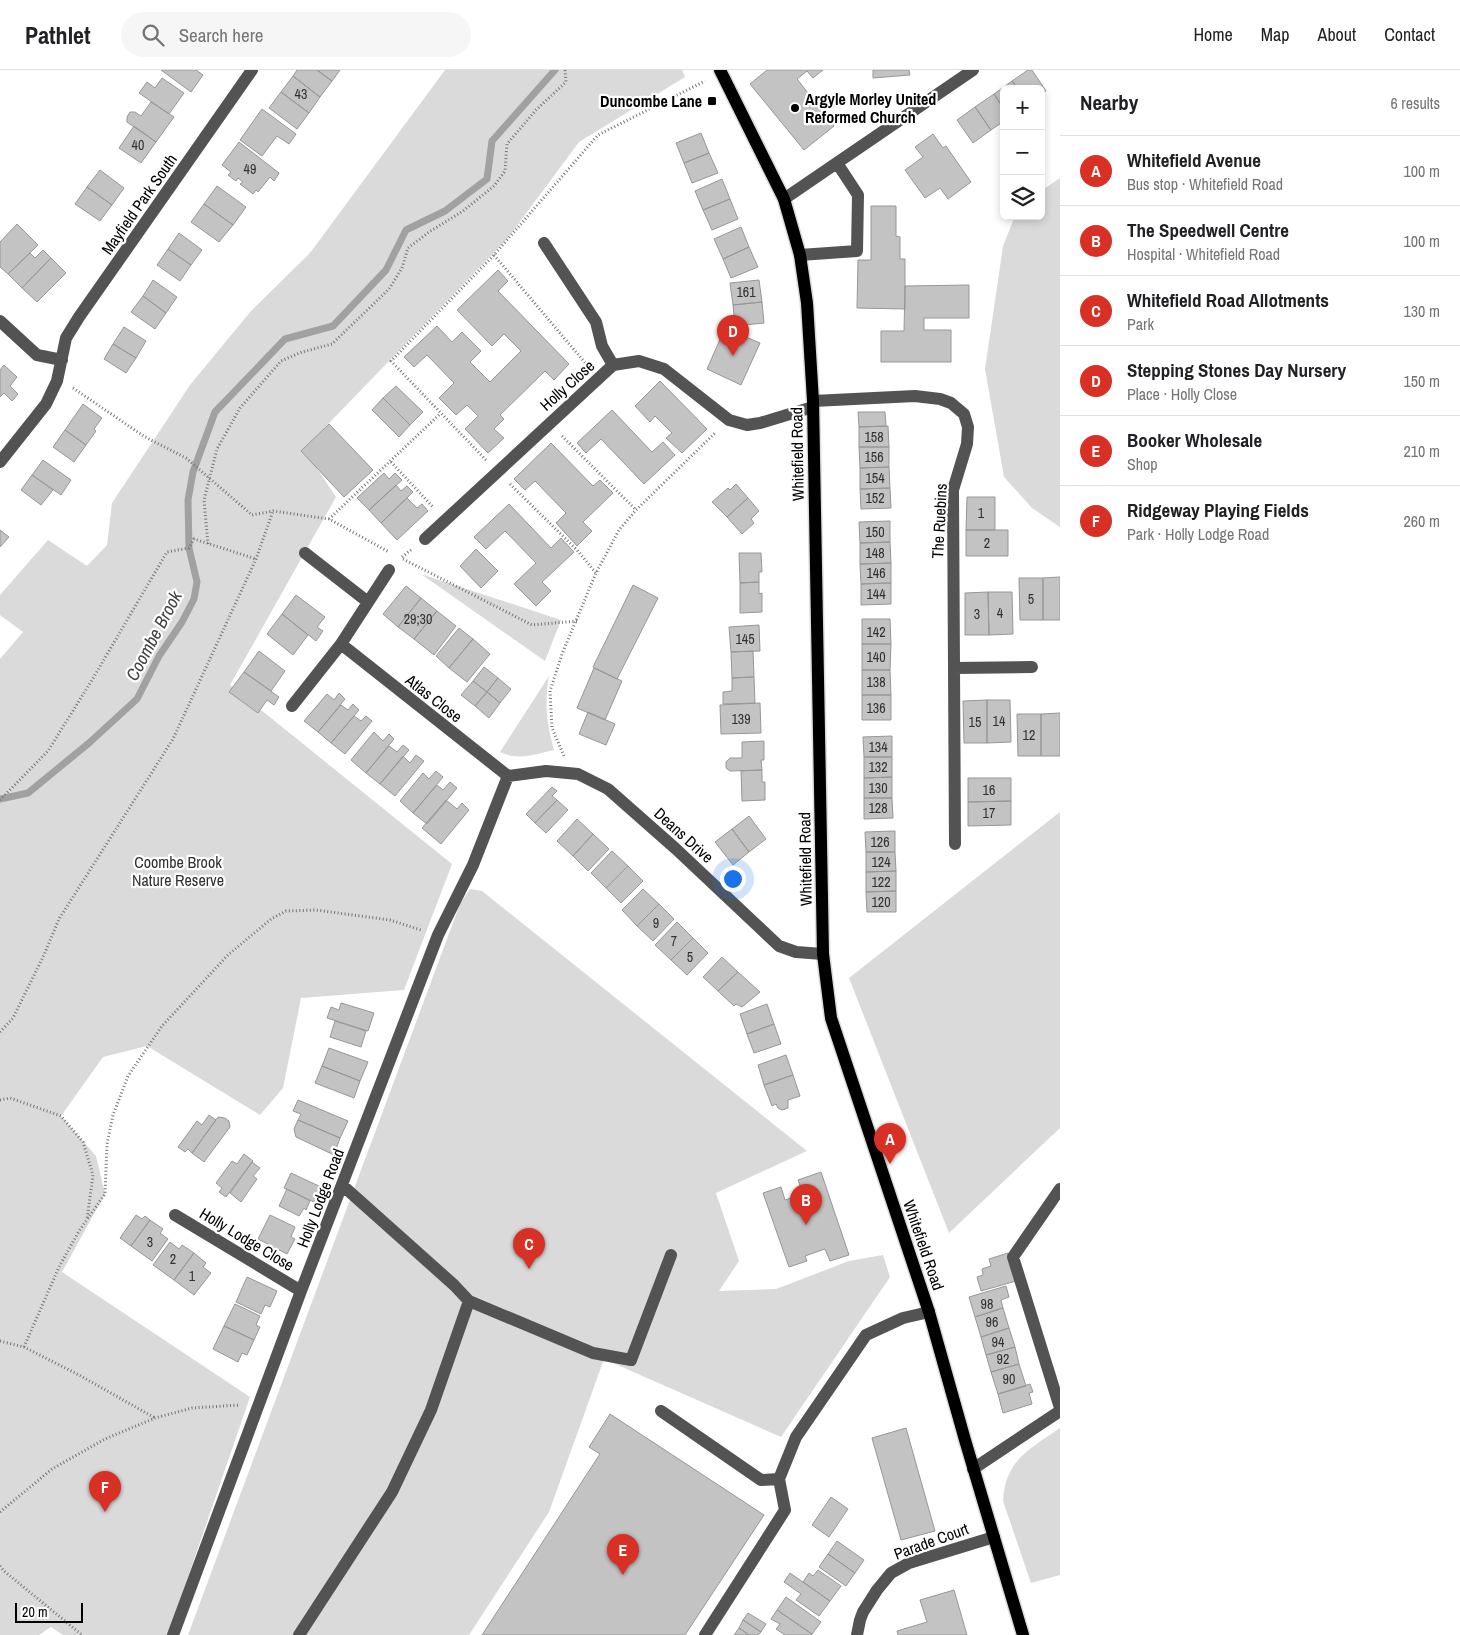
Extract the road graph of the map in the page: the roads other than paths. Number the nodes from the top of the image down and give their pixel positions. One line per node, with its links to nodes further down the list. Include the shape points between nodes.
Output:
1 (252, 70): 9 (street, Mayfield Park South, via 79,317 66,338)
2 (973, 70): 4 (street)
3 (721, 71): 5 (main road, Whitefield Road)
4 (836, 163): 5 (street); 7 (street, via 858,195 857,251)
5 (784, 199): 7 (main road, Whitefield Road)
6 (544, 243): 10 (street, via 596,322 602,346)
7 (800, 255): 11 (main road, Whitefield Road, via 807,303)
8 (0, 321): 9 (street, via 37,355)
9 (62, 360): 12 (street, Mayfield Park South, via 46,404)
10 (613, 365): 11 (street, Holly Close, via 639,361 664,369 729,420 747,425); 13 (street, Holly Close)
11 (813, 404): 19 (street, The Ruebins, via 915,396 952,403 964,414 968,427 967,444 953,490); 23 (main road, Whitefield Road)
12 (0, 462)
13 (425, 539)
14 (306, 553): 16 (street)
15 (389, 570): 16 (street)
16 (368, 602): 17 (street)
17 (341, 644): 20 (street); 21 (street, Atlas Close)
18 (1032, 667): 19 (street)
19 (954, 668): 22 (street, The Ruebins)
20 (292, 706)
21 (508, 776): 23 (street, Deans Drive, via 546,771 578,774 608,789 779,946 796,952); 24 (street, Holly Lodge Road, via 473,865 438,935)
22 (955, 844)
23 (823, 954): 30 (main road, Whitefield Road, via 831,1018)
24 (342, 1185): 28 (street, Holly Lodge Road); 29 (street)
25 (1060, 1189): 31 (street, via 1013,1257)
26 (176, 1215): 28 (street, Holly Lodge Close)
27 (670, 1255): 29 (street, via 630,1360 592,1352)
28 (301, 1291): 36 (street, Holly Lodge Road)
29 (468, 1301): 37 (street, via 431,1410 392,1492)
30 (929, 1312): 33 (main road, Whitefield Road); 34 (street, via 903,1318 866,1335 796,1437)
31 (1060, 1410): 33 (street)
32 (661, 1411): 34 (street, via 761,1480)
33 (973, 1469): 35 (main road, Whitefield Road)
34 (779, 1479): 38 (street, via 785,1510)
35 (994, 1537): 39 (street, Parade Court, via 909,1563 891,1573 863,1612); 40 (main road, Whitefield Road)
36 (173, 1635)
37 (298, 1635)
38 (706, 1635)
39 (857, 1635)
40 (1024, 1635)

